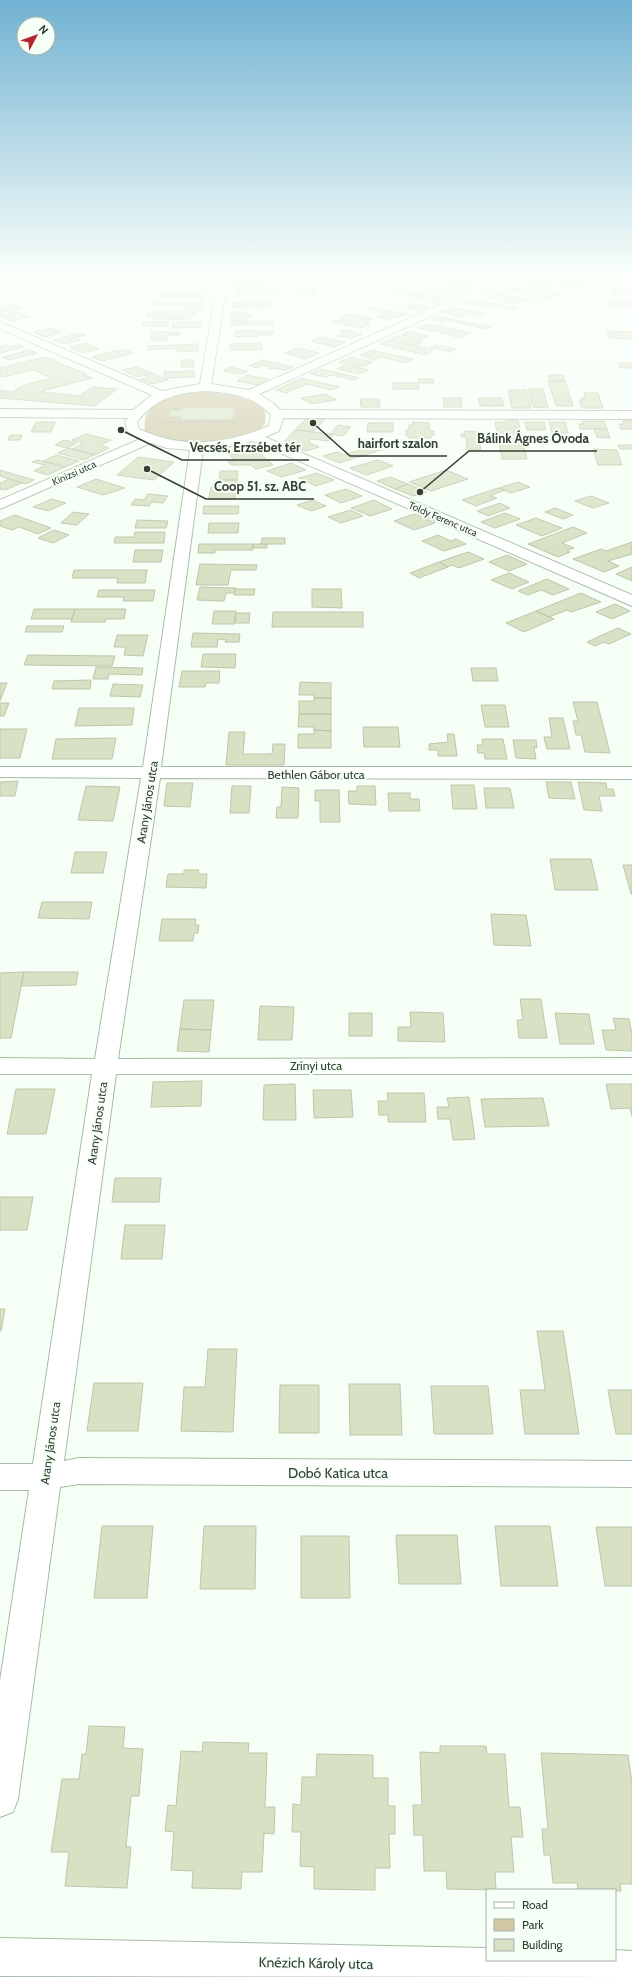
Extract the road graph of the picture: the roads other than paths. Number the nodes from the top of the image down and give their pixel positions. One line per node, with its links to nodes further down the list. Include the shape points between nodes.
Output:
1 (93, 365): 5 (street)
2 (209, 365): 4 (street)
3 (314, 365): 6 (street)
4 (205, 387): 5 (street); 6 (street)
5 (160, 394): 9 (street, via 146,403)
6 (250, 394): 10 (street, via 270,405)
7 (0, 414): 9 (street)
8 (632, 415): 10 (street)
9 (134, 418): 12 (street, via 133,431)
10 (277, 418): 11 (street, via 275,428)
11 (254, 437): 13 (street, via 230,444); 15 (street, Toldy Ferenc utca)
12 (148, 440): 13 (street); 14 (street, Kinizsi utca)
13 (197, 447): 18 (street, Arany János utca)
14 (0, 505)
15 (632, 601)
16 (0, 772): 18 (street, Bethlen Gábor utca)
17 (632, 773): 18 (street, Bethlen Gábor utca)
18 (151, 774): 21 (street, Arany János utca)
19 (0, 1066): 21 (street, Zrínyi utca)
20 (632, 1066): 21 (street, Zrínyi utca, via 478,1064)
21 (105, 1067): 24 (street, Arany János utca)
22 (632, 1474): 24 (street, Dobó Katica utca, via 79,1471)
23 (0, 1477): 24 (street, Dobó Katica utca)
24 (45, 1477): 25 (street, Arany János utca)
25 (0, 1799)
26 (0, 1957): 27 (street, Knézich Károly utca)
27 (632, 1970)

